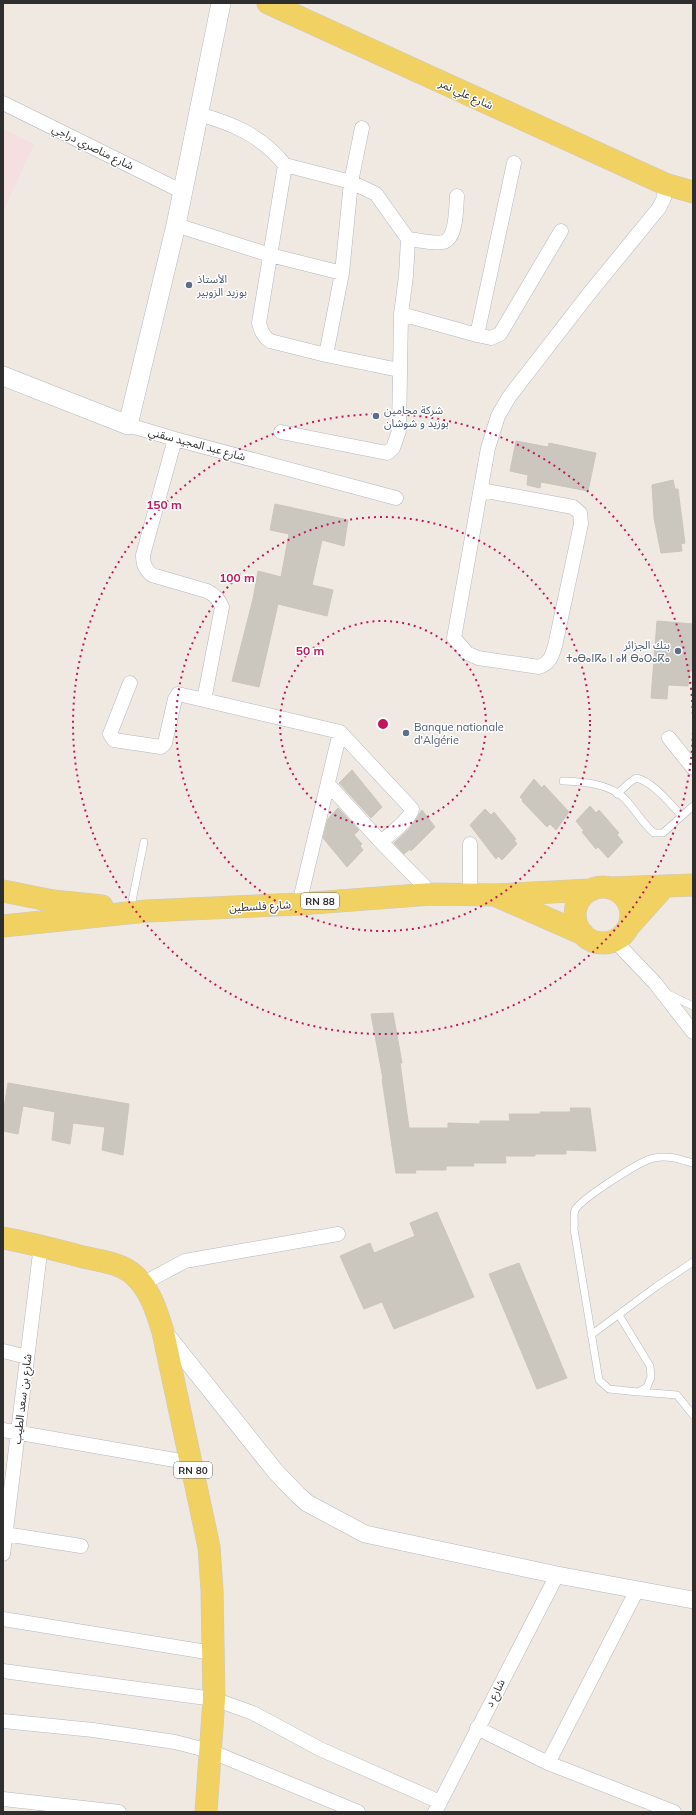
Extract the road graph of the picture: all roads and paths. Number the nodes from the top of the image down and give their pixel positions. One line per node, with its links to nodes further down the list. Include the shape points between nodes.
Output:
1 (222, 3): 4 (main road)
2 (268, 3): 9 (main road, شارع علي نمر)
3 (3, 103): 10 (street, شارع مناصري دراجي)
4 (198, 114): 7 (street, via 225,121 243,130 275,154); 10 (main road)
5 (362, 128): 8 (street)
6 (514, 163): 20 (street)
7 (285, 165): 8 (street); 17 (street)
8 (351, 182): 16 (street, via 376,194); 18 (street)
9 (665, 184): 11 (main road, شارع علي نمر); 13 (main road, شارع علي نمر); 27 (street, via 664,198 659,208 509,397 498,416 488,448)
10 (183, 192): 14 (main road)
11 (693, 192)
12 (456, 196): 16 (street, via 455,222 448,240 442,242)
13 (693, 205)
14 (176, 225): 17 (street); 24 (main road)
15 (561, 231): 20 (street, via 500,334 491,338)
16 (408, 239): 19 (street)
17 (270, 255): 18 (street); 21 (street, via 260,323 262,334 270,341)
18 (342, 273): 21 (street)
19 (401, 314): 20 (street); 22 (street)
20 (477, 335)
21 (326, 355): 22 (street)
22 (399, 370): 25 (street, via 399,432 393,448 387,453)
23 (3, 376): 24 (main road, شارع عبد المجيد سقني)
24 (128, 425): 26 (street, شارع عبد المجيد سقني)
25 (281, 432)
26 (175, 439): 28 (street, شارع عبد المجيد سقني); 30 (street, via 143,561 147,571 152,575 208,591 220,601 222,607)
27 (481, 490): 27 (street, via 454,638 467,653 478,658 539,667 547,664 555,646 581,524 580,513 573,507)
28 (396, 498)
29 (130, 683): 30 (street, via 110,734 114,740 161,747 178,694)
30 (204, 700): 31 (street)
31 (340, 732): 35 (street); 40 (street, via 412,809 412,813 401,825)
32 (670, 738): 33 (street)
33 (693, 768)
34 (563, 781): 36 (lane, via 594,783)
35 (328, 784): 40 (street); 49 (street)
36 (618, 794): 38 (lane, via 636,778 642,780 654,788); 38 (lane, via 654,833 663,833)
37 (693, 806): 38 (lane)
38 (682, 816)
39 (144, 842): 51 (lane)
40 (381, 842): 46 (street)
41 (470, 844): 47 (street)
42 (693, 885): 43 (main road, RN 88)
43 (664, 887): 44 (main road, RN 88); 54 (main road)
44 (600, 889): 48 (main road, RN 88); 54 (main road, via 617,891 628,902 631,910); 55 (main road, via 583,895 578,902 575,919)
45 (3, 891): 51 (main road, شارع فلسطين / RN 88, via 53,901)
46 (432, 894): 47 (main road, شارع فلسطين / RN 88); 49 (main road, شارع فلسطين / RN 88)
47 (470, 895): 48 (main road, شارع فلسطين / RN 88)
48 (494, 895): 55 (main road, RN 88)
49 (299, 904): 51 (main road, شارع فلسطين / RN 88)
50 (3, 909): 52 (main road)
51 (136, 911): 53 (main road, شارع فلسطين / RN 88)
52 (3, 914)
53 (3, 926)
54 (621, 933): 55 (main road, via 597,942); 56 (street)
55 (583, 934)
56 (662, 992): 57 (lane); 58 (street)
57 (693, 1006)
58 (693, 1032)
59 (693, 1163): 67 (lane, via 672,1156 652,1158 586,1198 575,1211 574,1229)
60 (338, 1234): 64 (street, via 185,1261)
61 (3, 1238): 62 (main road, RN 80)
62 (41, 1245): 64 (main road, RN 80, via 120,1266); 69 (street, شارع بن سعد الطيب)
63 (693, 1262): 65 (lane)
64 (142, 1284): 66 (main road, RN 80, via 156,1310)
65 (619, 1315): 67 (lane); 70 (lane, via 650,1366 651,1378 647,1387)
66 (163, 1332): 74 (main road, RN 80); 77 (street, via 275,1471 307,1502 364,1534)
67 (591, 1335): 70 (lane, via 599,1380 609,1389)
68 (3, 1351): 69 (street)
69 (27, 1357): 73 (street, شارع بن سعد الطيب)
70 (638, 1392): 71 (lane, via 677,1394)
71 (693, 1415)
72 (3, 1430): 73 (street)
73 (18, 1433): 74 (street); 75 (street, شارع بن سعد الطيب)
74 (192, 1463): 81 (main road, RN 80, via 209,1547)
75 (4, 1545): 76 (street)
76 (81, 1546)
77 (556, 1575): 78 (street); 85 (street, شارع د)
78 (637, 1590): 79 (street); 87 (street)
79 (693, 1600)
80 (3, 1619): 81 (street)
81 (213, 1653): 83 (main road, RN 80)
82 (3, 1671): 83 (street)
83 (214, 1699): 86 (main road, RN 80); 89 (street, via 253,1713)
84 (3, 1721): 86 (street, via 144,1737)
85 (477, 1728): 87 (street); 89 (street, شارع د)
86 (210, 1751): 91 (main road, RN 80); 92 (street)
87 (548, 1763): 93 (street)
88 (3, 1798): 90 (street)
89 (438, 1809)
90 (119, 1812)
91 (206, 1812)
92 (358, 1812)
93 (674, 1812)

